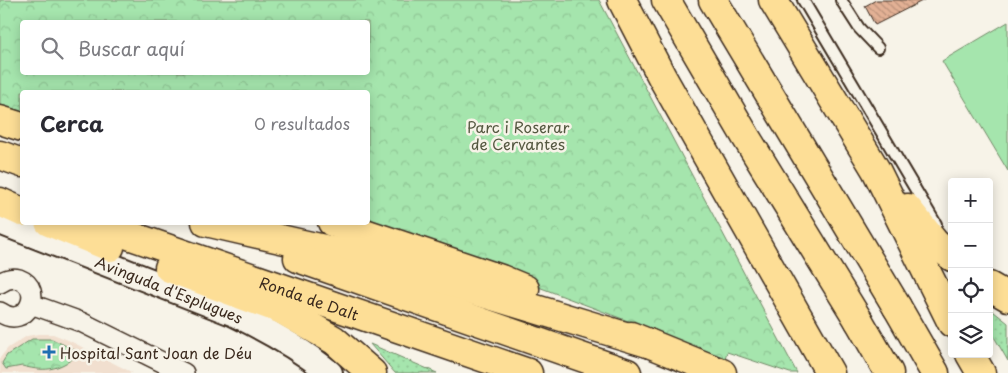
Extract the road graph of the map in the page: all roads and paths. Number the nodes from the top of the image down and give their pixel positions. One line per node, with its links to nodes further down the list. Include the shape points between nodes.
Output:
1 (622, 0): 40 (highway, via 667,86)
2 (666, 0): 41 (highway)
3 (713, 0): 42 (highway)
4 (773, 0): 12 (highway)
5 (804, 0): 23 (lane)
6 (841, 0): 7 (lane, via 859,28)
7 (878, 48)
8 (0, 120): 9 (highway)
9 (20, 126)
10 (0, 155): 11 (highway)
11 (20, 162)
12 (876, 170): 23 (highway, via 935,242); 30 (highway)
13 (0, 192): 14 (highway)
14 (20, 198)
15 (0, 202): 16 (highway)
16 (20, 211)
17 (0, 222): 35 (street, Avinguda d'Esplugues, via 232,313 279,337)
18 (57, 225): 36 (highway, via 282,310 334,340)
19 (100, 225): 25 (highway, Ronda de Dalt)
20 (206, 225): 39 (highway)
21 (219, 225): 31 (highway, via 377,261)
22 (341, 225): 31 (highway, via 501,279)
23 (945, 241)
24 (0, 283): 28 (street, via 12,278 24,282 31,291)
25 (273, 284): 37 (highway); 38 (highway, Ronda de Dalt)
26 (993, 288): 27 (highway)
27 (1008, 297)
28 (31, 304): 29 (street, via 18,316); 33 (street, via 81,322)
29 (1, 315)
30 (948, 315)
31 (648, 343): 34 (highway)
32 (972, 358): 43 (highway)
33 (177, 371)
34 (720, 372)
35 (330, 373)
36 (372, 373)
37 (482, 373)
38 (528, 373)
39 (627, 373)
40 (830, 373)
41 (888, 373)
42 (935, 373)
43 (981, 373)

